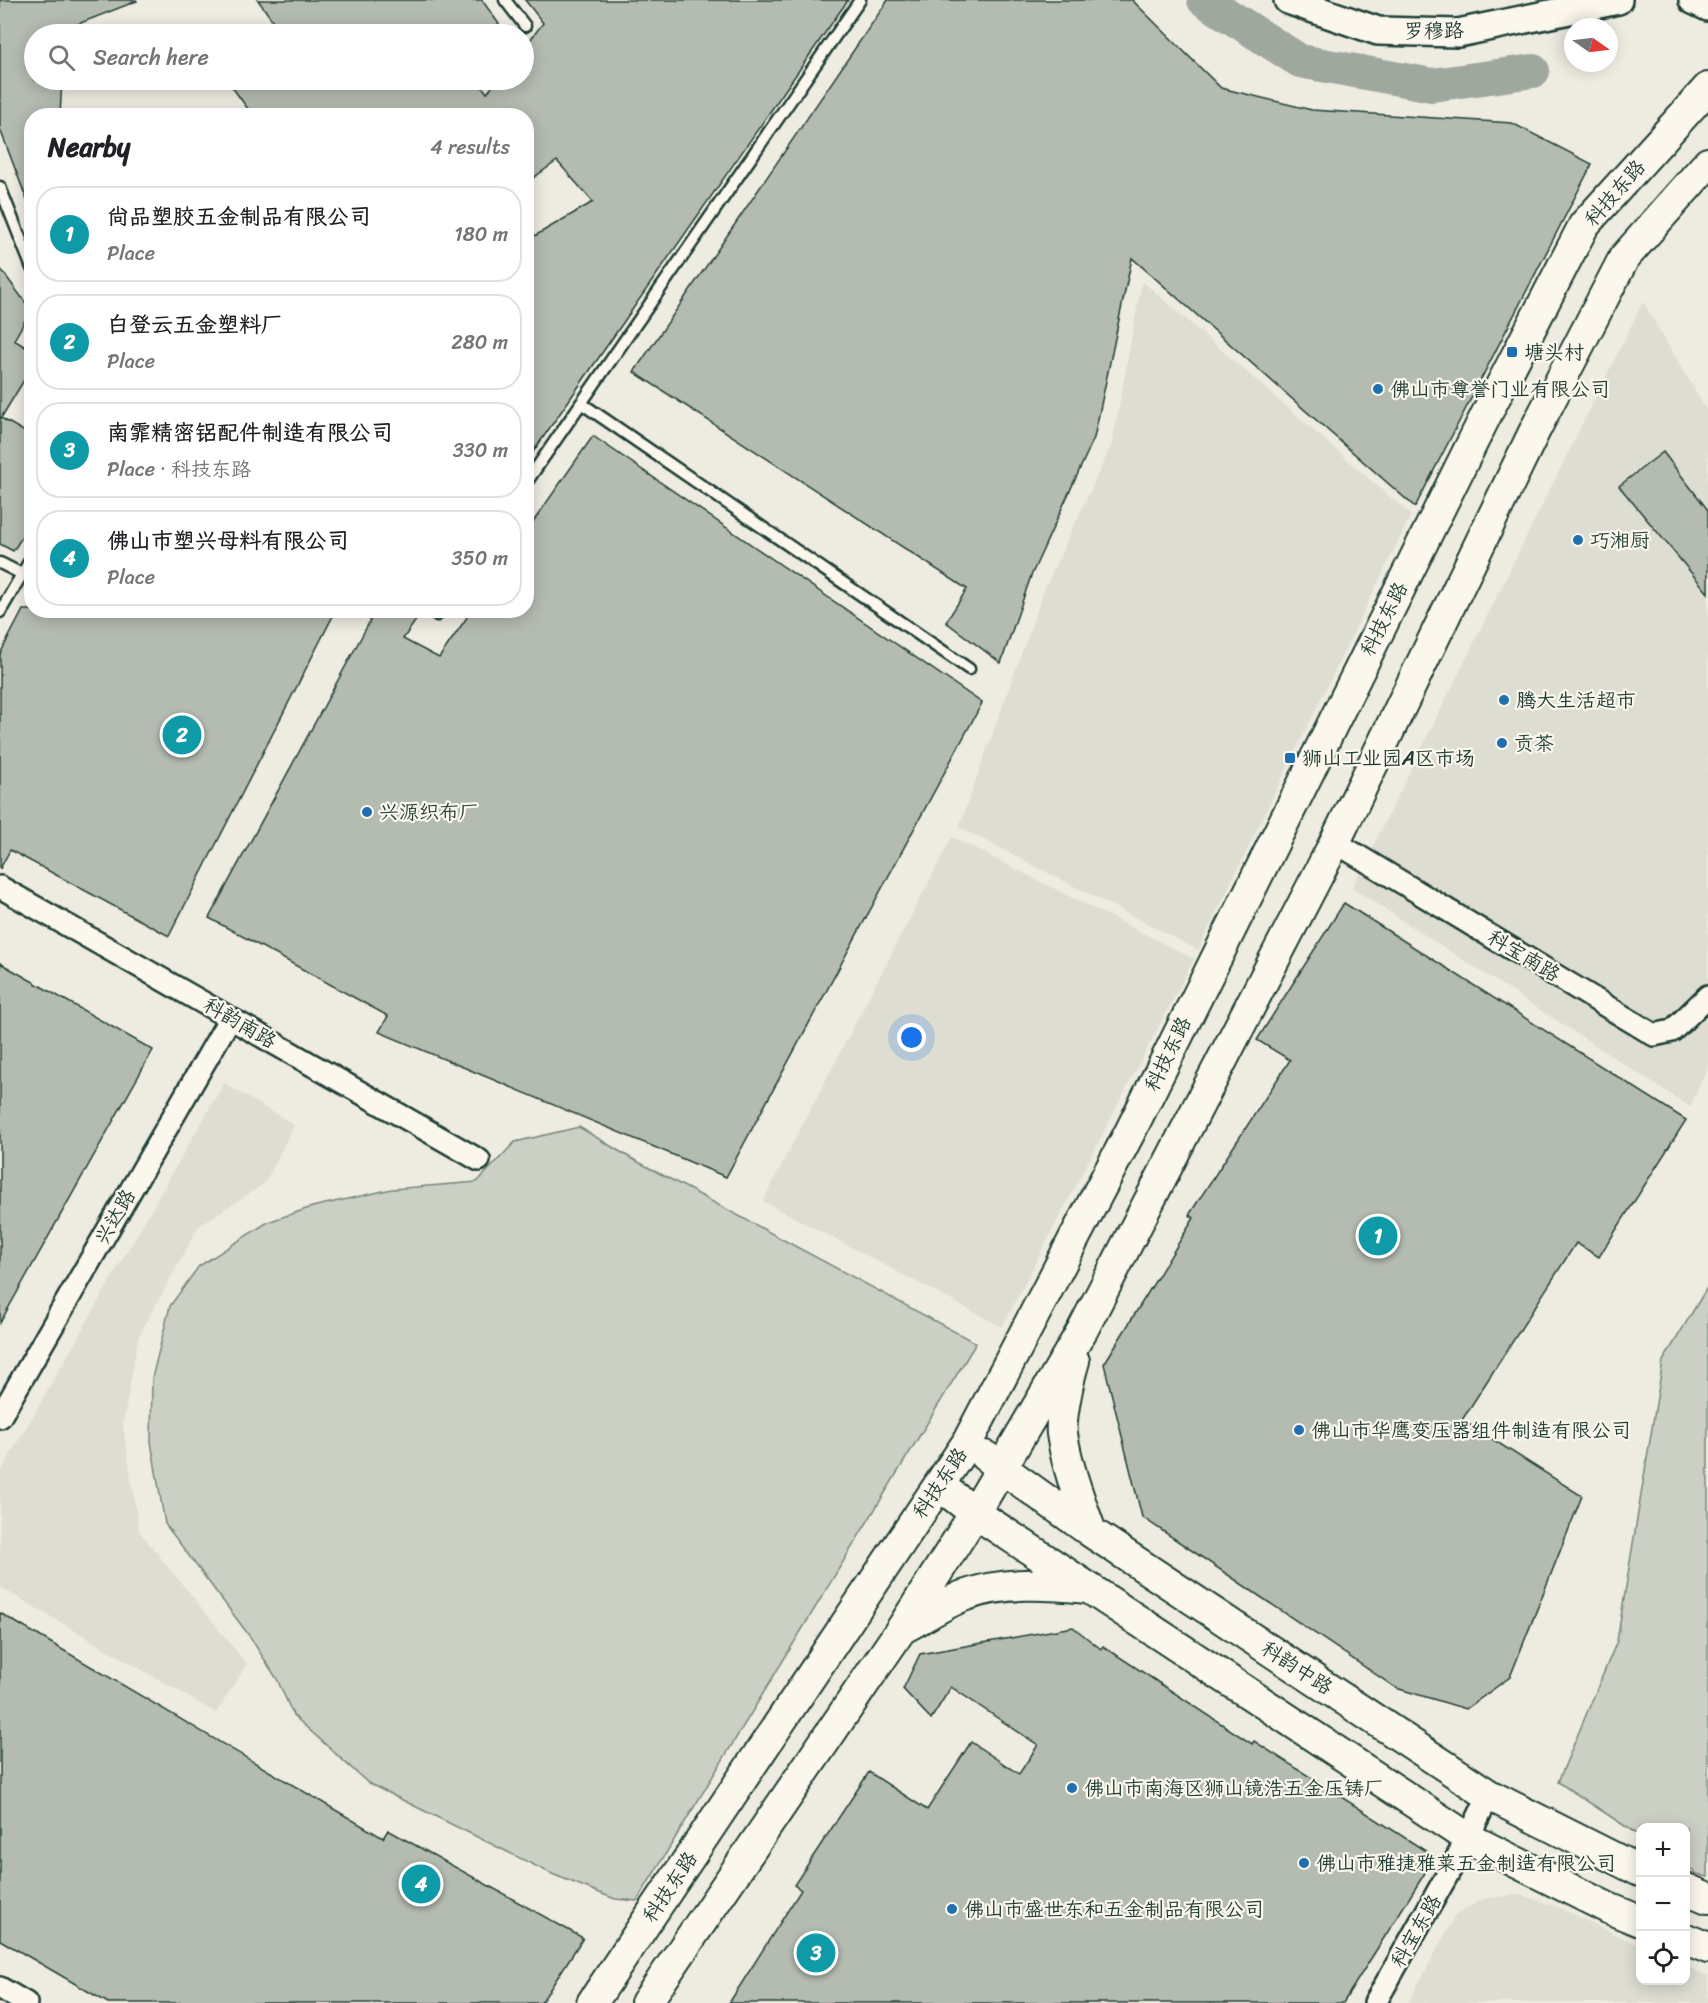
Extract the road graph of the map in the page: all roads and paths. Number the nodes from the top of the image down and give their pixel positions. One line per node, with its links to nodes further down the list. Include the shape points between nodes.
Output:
1 (505, 0): 7 (lane)
2 (860, 0): 12 (lane)
3 (1288, 0): 4 (street, 罗穆路, via 1378,31 1458,33)
4 (1618, 0)
5 (1693, 0): 6 (street)
6 (1708, 7)
7 (523, 24)
8 (1708, 88): 26 (main road, 科技东路, via 1584,225 1131,1130)
9 (1708, 163): 19 (main road, via 1624,258 1536,428)
10 (0, 187): 11 (lane)
11 (24, 248)
12 (581, 403): 13 (lane); 18 (lane)
13 (534, 471)
14 (0, 563): 16 (lane)
15 (24, 571): 16 (lane)
16 (22, 574): 17 (lane)
17 (0, 612)
18 (969, 669)
19 (1335, 842): 21 (street, 科宝南路, via 1654,1035 1672,1031); 24 (main road)
20 (0, 887): 22 (street, 科韵南路)
21 (1708, 996)
22 (230, 1018): 23 (street, 科韵南路); 25 (street, 兴达路)
23 (479, 1160)
24 (1083, 1329): 27 (main road); 30 (main road, via 1069,1379 1062,1432)
25 (0, 1417)
26 (967, 1443): 27 (main road, 科韵中路); 28 (main road, 科技东路)
27 (1002, 1468): 29 (main road); 30 (main road, 科韵中路)
28 (939, 1485): 29 (main road); 43 (main road, 科技东路)
29 (975, 1513): 31 (main road); 32 (main road)
30 (1091, 1532): 33 (main road, 科韵中路)
31 (1092, 1589): 32 (main road, via 1044,1584 998,1586 962,1596); 34 (main road)
32 (902, 1628): 44 (main road)
33 (1489, 1795): 34 (street, 科宝东路); 35 (main road, 科韵中路)
34 (1468, 1838): 38 (main road); 45 (street, 科宝东路)
35 (1636, 1868)
36 (1690, 1891): 37 (main road)
37 (1708, 1898)
38 (1636, 1919)
39 (1690, 1941): 40 (main road)
40 (1708, 1948)
41 (0, 1988): 42 (street)
42 (27, 2003)
43 (592, 2003)
44 (646, 2003)
45 (1375, 2003)

